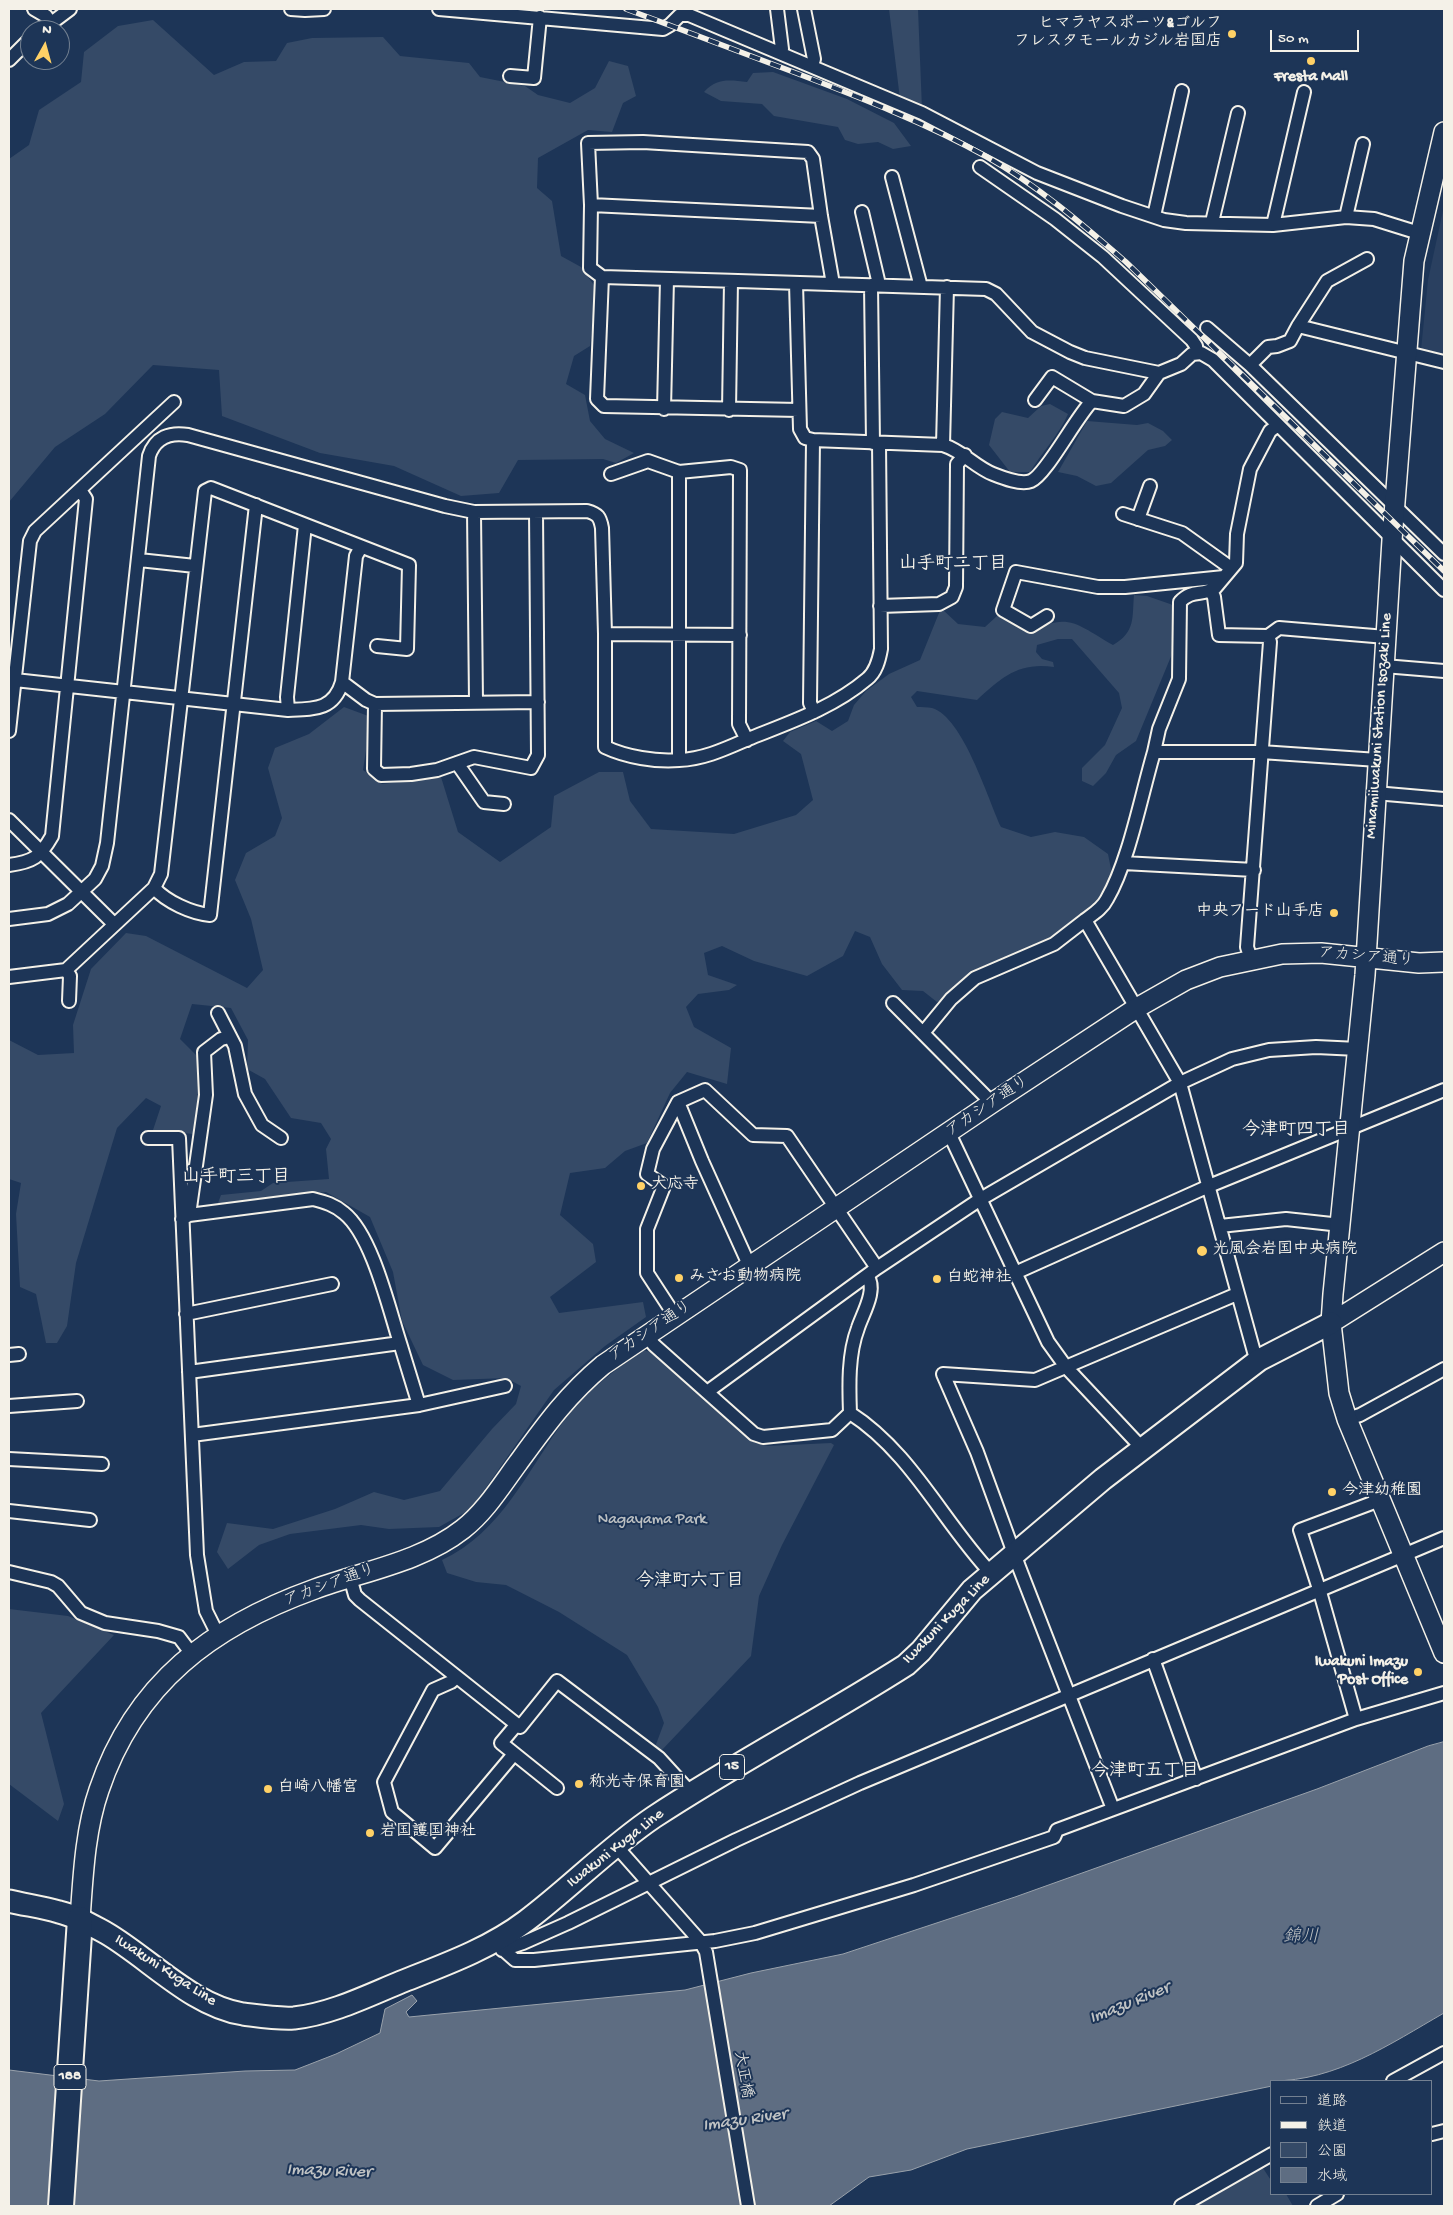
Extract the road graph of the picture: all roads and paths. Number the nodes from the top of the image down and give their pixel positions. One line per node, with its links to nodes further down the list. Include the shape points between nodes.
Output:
1 (34, 9): 10 (street, via 46,16)
2 (70, 9): 11 (street)
3 (291, 9): 4 (street)
4 (324, 9)
5 (439, 9): 9 (street)
6 (777, 9): 13 (street)
7 (804, 9): 15 (street, via 814,59)
8 (675, 12): 9 (street, via 670,25 663,28); 13 (street)
9 (540, 17): 16 (street, via 534,78)
10 (46, 20)
11 (55, 20)
12 (20, 48): 14 (street)
13 (780, 53): 15 (street)
14 (9, 60)
15 (812, 66): 27 (street, via 961,132 1037,173)
16 (510, 76)
17 (1182, 91): 27 (street)
18 (1304, 92): 30 (street)
19 (1238, 113): 29 (street)
20 (1444, 132): 31 (street, Minamiiwakuni Station Isozaki Line)
21 (1363, 144): 28 (street)
22 (980, 167): 44 (street, via 1056,219 1103,257 1192,340)
23 (892, 177): 39 (street)
24 (591, 206): 26 (street); 26 (street, via 588,143 643,142 808,152 813,159); 33 (street, via 590,268)
25 (862, 212): 38 (street, via 878,280)
26 (821, 216): 37 (street)
27 (1154, 216): 29 (street, via 1186,223)
28 (1346, 217): 30 (street); 31 (street, via 1374,219)
29 (1214, 223): 30 (street)
30 (1273, 225)
31 (1419, 233): 43 (street, Minamiiwakuni Station Isozaki Line)
32 (1367, 259): 41 (street, via 1327,281)
33 (602, 277): 34 (street); 51 (street, via 597,398 604,406)
34 (667, 279): 35 (street); 51 (street)
35 (731, 281): 36 (street); 52 (street)
36 (796, 282): 37 (street); 53 (street)
37 (833, 284): 38 (street)
38 (874, 285): 39 (street); 58 (street)
39 (921, 286): 40 (street)
40 (947, 287): 47 (street, via 986,289 996,294 1032,332 1085,358); 59 (street)
41 (1298, 326): 43 (street); 46 (street, via 1290,341 1268,347)
42 (1207, 328): 46 (street)
43 (1408, 352): 45 (street); 66 (street, Minamiiwakuni Station Isozaki Line)
44 (1197, 353): 47 (street); 54 (street, via 1213,360)
45 (1444, 362)
46 (1250, 365): 66 (street)
47 (1159, 373): 49 (street, via 1144,394 1124,406)
48 (1035, 400): 49 (street, via 1052,377)
49 (1092, 401): 60 (street, via 1043,471 1032,480 1022,482 989,473)
50 (174, 402): 55 (street)
51 (664, 409): 52 (street)
52 (729, 410): 53 (street)
53 (799, 410): 56 (street, via 800,429 805,438)
54 (1278, 425): 72 (street); 77 (street, via 1270,431 1250,469 1237,534 1236,563)
55 (146, 429): 57 (street); 64 (street)
56 (813, 440): 58 (street); 101 (street, via 810,703)
57 (158, 442): 67 (street, via 176,433 188,435); 75 (street, via 149,456)
58 (876, 443): 59 (street); 80 (street)
59 (943, 445): 60 (street)
60 (964, 455): 80 (street, via 957,464 956,588 952,597 939,604)
61 (679, 472): 62 (street, via 648,461); 84 (street); 85 (street, via 731,467 740,470)
62 (611, 474)
63 (1150, 486): 70 (street)
64 (80, 490): 81 (street, via 35,531); 93 (street, via 86,499)
65 (256, 505): 71 (street); 76 (street, via 211,488 205,491); 98 (street)
66 (1395, 507): 72 (street, Minamiiwakuni Station Isozaki Line); 74 (street)
67 (474, 512): 68 (street); 96 (street)
68 (536, 512): 83 (street, via 587,511 596,513 600,518); 97 (street)
69 (1123, 514): 70 (street)
70 (1138, 519): 77 (street, via 1182,534)
71 (306, 524): 73 (street); 100 (street)
72 (1392, 540): 78 (street); 87 (street, Minamiiwakuni Station Isozaki Line)
73 (360, 548): 88 (street, via 409,565 407,649); 92 (street, via 356,556)
74 (1444, 554)
75 (139, 560): 76 (street); 94 (street)
76 (195, 566): 95 (street)
77 (1228, 572): 79 (street); 82 (street, via 1125,587 1098,587 1016,572 1003,610 1031,626)
78 (1444, 590)
79 (1211, 591): 86 (street, via 1219,635); 104 (street, via 1187,594 1180,602 1179,679 1159,729)
80 (880, 606): 101 (street, via 881,649 878,663 868,678)
81 (15, 607): 91 (street)
82 (1047, 616)
83 (605, 634): 84 (street); 106 (street, via 604,747 659,760)
84 (679, 634): 85 (street); 106 (street)
85 (740, 635): 103 (street, via 739,724)
86 (1268, 636): 87 (street, via 1279,628); 105 (street)
87 (1386, 637): 89 (street, Minamiiwakuni Station Isozaki Line)
88 (377, 646)
89 (1384, 666): 90 (street); 107 (street, Minamiiwakuni Station Isozaki Line)
90 (1444, 671)
91 (15, 680): 93 (street); 102 (street)
92 (342, 682): 99 (street); 100 (street, via 339,693 329,704)
93 (68, 686): 94 (street); 113 (street, via 52,836)
94 (124, 692): 95 (street); 118 (street, via 108,843 95,879)
95 (180, 698): 98 (street); 117 (street, via 161,874)
96 (476, 702): 97 (street); 99 (street)
97 (538, 702): 108 (street, via 538,755 531,768 474,757)
98 (235, 704): 100 (street); 117 (street, via 210,915 197,914)
99 (375, 704): 108 (street, via 374,769 381,774 411,774)
100 (288, 710)
101 (814, 712): 103 (street)
102 (9, 731)
103 (746, 740): 106 (street, via 704,757)
104 (1154, 752): 105 (street); 114 (street)
105 (1261, 752): 107 (street); 116 (street)
106 (679, 760)
107 (1378, 760): 109 (street, Minamiiwakuni Station Isozaki Line)
108 (457, 763): 111 (street, via 484,802)
109 (1375, 793): 110 (street); 122 (street, Minamiiwakuni Station Isozaki Line)
110 (1444, 799)
111 (504, 804)
112 (9, 820): 113 (street)
113 (42, 853): 115 (street, via 26,863); 118 (street)
114 (1123, 863): 116 (street); 120 (street, via 1107,900)
115 (9, 865)
116 (1254, 870): 123 (street, via 1247,947)
117 (154, 888): 121 (street)
118 (82, 891): 119 (street, via 68,904 48,914); 121 (street)
119 (9, 920)
120 (1085, 920): 129 (street); 131 (street, via 1054,944 975,978 951,999)
121 (114, 924): 125 (street)
122 (1366, 957): 123 (street, アカシア通り, via 1321,953); 124 (street, アカシア通り, via 1419,963); 133 (street, Minamiiwakuni Station Isozaki Line)
123 (1250, 959): 129 (street, アカシア通り, via 1186,980)
124 (1444, 962)
125 (66, 970): 126 (street); 127 (street, via 70,976)
126 (9, 977)
127 (68, 1001)
128 (893, 1003): 131 (street)
129 (1136, 1009): 134 (street); 137 (street, アカシア通り)
130 (218, 1013): 132 (street)
131 (923, 1033): 137 (street)
132 (230, 1037): 141 (street, via 245,1094 262,1125); 145 (street, via 221,1039 204,1052 206,1095)
133 (1358, 1049): 134 (street, via 1269,1050 1232,1059); 138 (street, Minamiiwakuni Station Isozaki Line)
134 (1180, 1083): 142 (street); 143 (street)
135 (1444, 1090): 138 (street)
136 (678, 1102): 144 (street, via 705,1090 754,1135 787,1136); 149 (street); 155 (street, via 653,1149 647,1174 664,1186 647,1229 647,1273)
137 (992, 1103): 139 (street, アカシア通り)
138 (1350, 1127): 142 (street); 146 (street, Minamiiwakuni Station Isozaki Line)
139 (949, 1133): 143 (street); 144 (street, アカシア通り)
140 (148, 1138): 145 (street, via 179,1138)
141 (281, 1138)
142 (1209, 1186): 147 (street); 151 (street)
143 (979, 1200): 150 (street); 151 (street)
144 (836, 1208): 149 (street, アカシア通り); 150 (street)
145 (186, 1217): 154 (street); 158 (street, via 313,1199 329,1203 345,1214 359,1230 377,1271)
146 (1341, 1225): 147 (street, via 1286,1219); 156 (street, Minamiiwakuni Station Isozaki Line)
147 (1220, 1226): 153 (street)
148 (1444, 1252): 156 (street)
149 (750, 1266): 155 (street, アカシア通り)
150 (872, 1272): 164 (street); 168 (street, via 871,1292 854,1340)
151 (1015, 1273): 160 (street, via 1048,1342)
152 (332, 1284): 154 (street)
153 (1237, 1294): 159 (street); 160 (street)
154 (186, 1314): 162 (street)
155 (675, 1316): 157 (street, アカシア通り)
156 (1331, 1323): 159 (main road, Iwakuni Kuga Line / 15); 169 (street, Minamiiwakuni Station Isozaki Line, via 1339,1393)
157 (646, 1335): 164 (street); 182 (street, アカシア通り, via 577,1387 489,1503 464,1529 437,1546)
158 (400, 1343): 162 (street); 166 (street)
159 (1259, 1360): 171 (main road, Iwakuni Kuga Line / 15)
160 (1066, 1367): 171 (street); 178 (street, via 1035,1380 943,1374 978,1452)
161 (1444, 1369): 169 (street, via 1360,1415)
162 (189, 1372): 170 (street)
163 (505, 1386): 166 (street)
164 (707, 1392): 168 (street, via 754,1434 763,1437 832,1430)
165 (77, 1401): 167 (street)
166 (419, 1405): 170 (street)
167 (9, 1406)
168 (850, 1414): 181 (street, via 890,1448 938,1503 976,1558)
169 (1346, 1419): 174 (street, Minamiiwakuni Station Isozaki Line)
170 (192, 1434): 184 (street, via 197,1555 206,1611)
171 (1142, 1448): 178 (main road, Iwakuni Kuga Line / 15)
172 (9, 1459): 173 (street)
173 (102, 1464)
174 (1380, 1500): 179 (street, Minamiiwakuni Station Isozaki Line); 183 (street, via 1300,1530)
175 (9, 1511): 176 (street)
176 (90, 1520)
177 (1444, 1538): 179 (street)
178 (1015, 1553): 181 (main road, Iwakuni Kuga Line / 15); 190 (street)
179 (1404, 1555): 183 (street); 186 (street, Minamiiwakuni Station Isozaki Line)
180 (9, 1572): 185 (street, via 51,1582 81,1613 105,1624 179,1637)
181 (991, 1573): 196 (main road, Iwakuni Kuga Line / 15, via 906,1665)
182 (350, 1577): 184 (street, アカシア通り, via 288,1600); 188 (street, via 355,1595 360,1600)
183 (1320, 1592): 187 (street); 191 (street)
184 (218, 1635): 185 (street, アカシア通り)
185 (191, 1653): 201 (street, アカシア通り, via 139,1710 110,1762 98,1791 89,1828)
186 (1444, 1653)
187 (1153, 1659): 190 (street); 194 (street)
188 (457, 1677): 192 (street); 193 (street, via 433,1690 384,1782 392,1812 435,1848)
189 (1444, 1693): 191 (street)
190 (1069, 1694): 197 (street); 199 (street, via 860,1783)
191 (1356, 1719): 194 (street)
192 (517, 1724): 193 (street, via 501,1743); 196 (street, via 520,1727 557,1681 659,1758)
193 (514, 1754): 195 (street)
194 (1196, 1779): 197 (street)
195 (557, 1788)
196 (691, 1794): 198 (main road, Iwakuni Kuga Line / 15)
197 (1114, 1809): 202 (street, via 1057,1830 1054,1837 914,1885 755,1933)
198 (616, 1846): 199 (street); 203 (main road, Iwakuni Kuga Line / 15)
199 (648, 1882): 202 (street); 203 (street, via 523,1943)
200 (9, 1901): 201 (main road, Iwakuni Kuga Line / 15)
201 (80, 1919): 203 (main road, Iwakuni Kuga Line / 15, via 132,1949 214,2005 239,2013 270,2017 316,2014); 209 (highway, 188)
202 (700, 1942): 203 (street, via 534,1960 515,1960); 210 (street, 大正橋, via 706,1952)
203 (498, 1946)
204 (1444, 2053): 205 (street)
205 (1410, 2076): 206 (street)
206 (1396, 2080)
207 (1270, 2155): 211 (street)
208 (1335, 2195): 212 (street)
209 (61, 2206)
210 (748, 2206)
211 (1181, 2206)
212 (1317, 2206)

